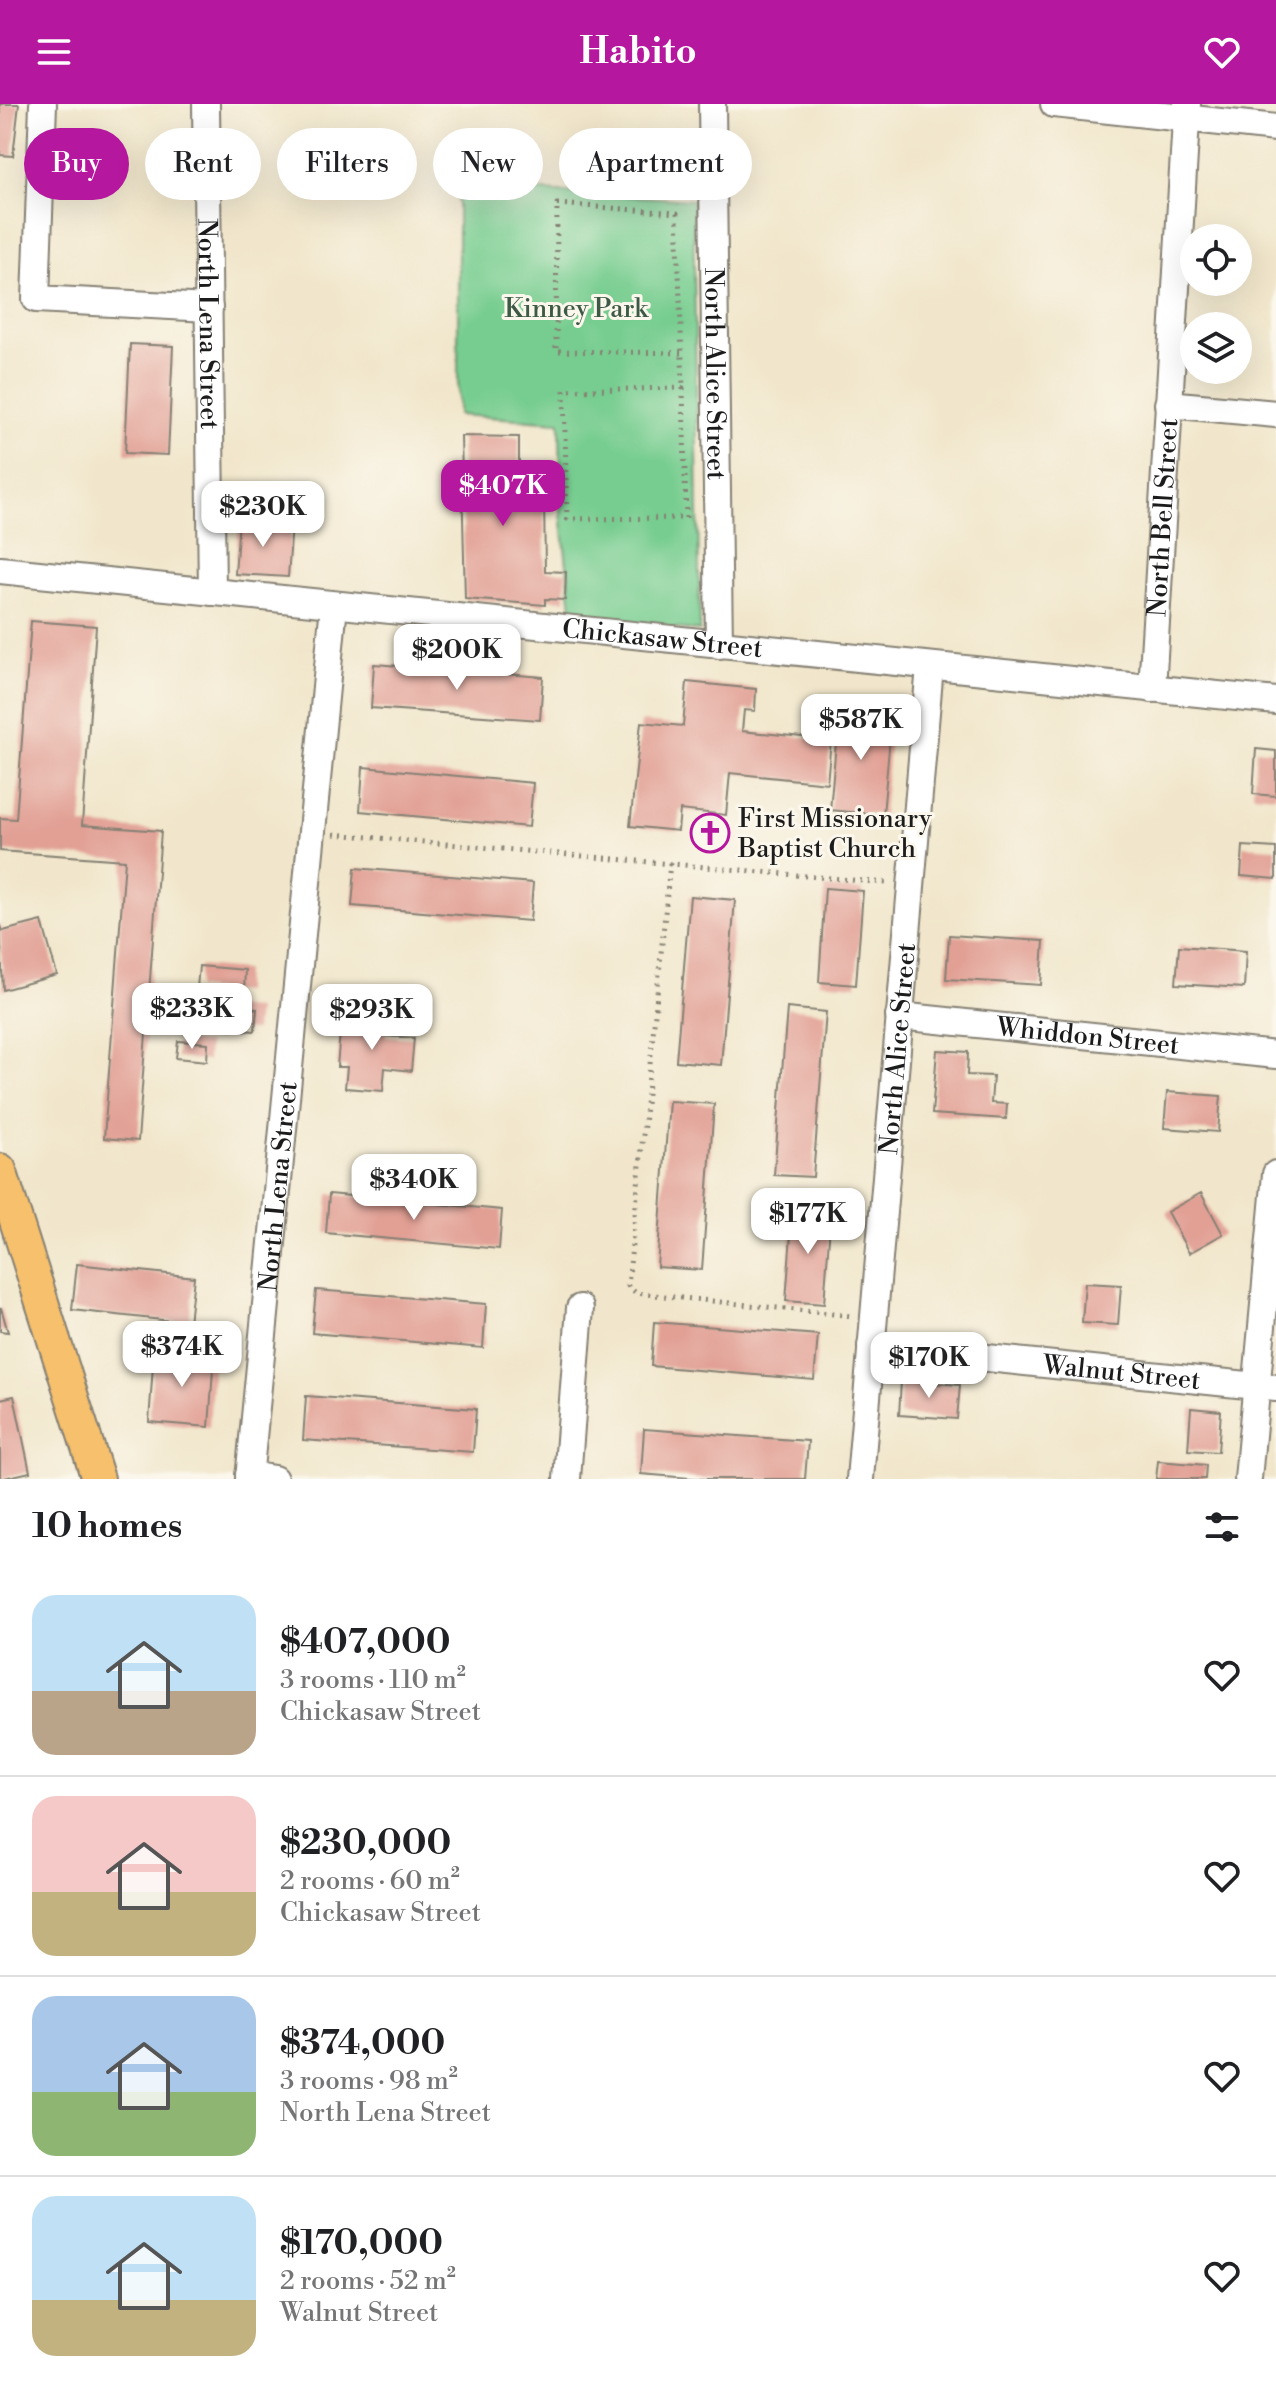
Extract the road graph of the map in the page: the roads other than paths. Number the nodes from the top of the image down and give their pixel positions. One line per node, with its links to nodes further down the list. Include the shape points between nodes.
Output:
1 (43, 104): 7 (street, via 36,299)
2 (206, 104): 7 (street, North Lena Street)
3 (712, 104): 13 (street, North Alice Street)
4 (1054, 104): 5 (street)
5 (1187, 111): 6 (street); 8 (street, North Bell Street)
6 (1276, 128)
7 (209, 308): 11 (street, North Lena Street)
8 (1168, 404): 9 (street); 15 (street, North Bell Street)
9 (1276, 414)
10 (0, 570): 11 (street, Chickasaw Street)
11 (212, 592): 12 (street, Chickasaw Street)
12 (334, 605): 13 (street, Chickasaw Street); 24 (street, North Lena Street)
13 (719, 645): 14 (street, Chickasaw Street)
14 (930, 666): 15 (street, Chickasaw Street); 17 (street, North Alice Street)
15 (1152, 689): 16 (street, Chickasaw Street)
16 (1276, 701)
17 (899, 1016): 18 (street, Whiddon Street); 22 (street, North Alice Street)
18 (1276, 1055)
19 (0, 1170): 25 (main road)
20 (1276, 1174): 23 (street)
21 (580, 1308): 26 (street)
22 (871, 1346): 23 (street, Walnut Street); 27 (street, North Alice Street)
23 (1266, 1387): 28 (street)
24 (257, 1478)
25 (98, 1479)
26 (567, 1479)
27 (860, 1479)
28 (1248, 1479)

